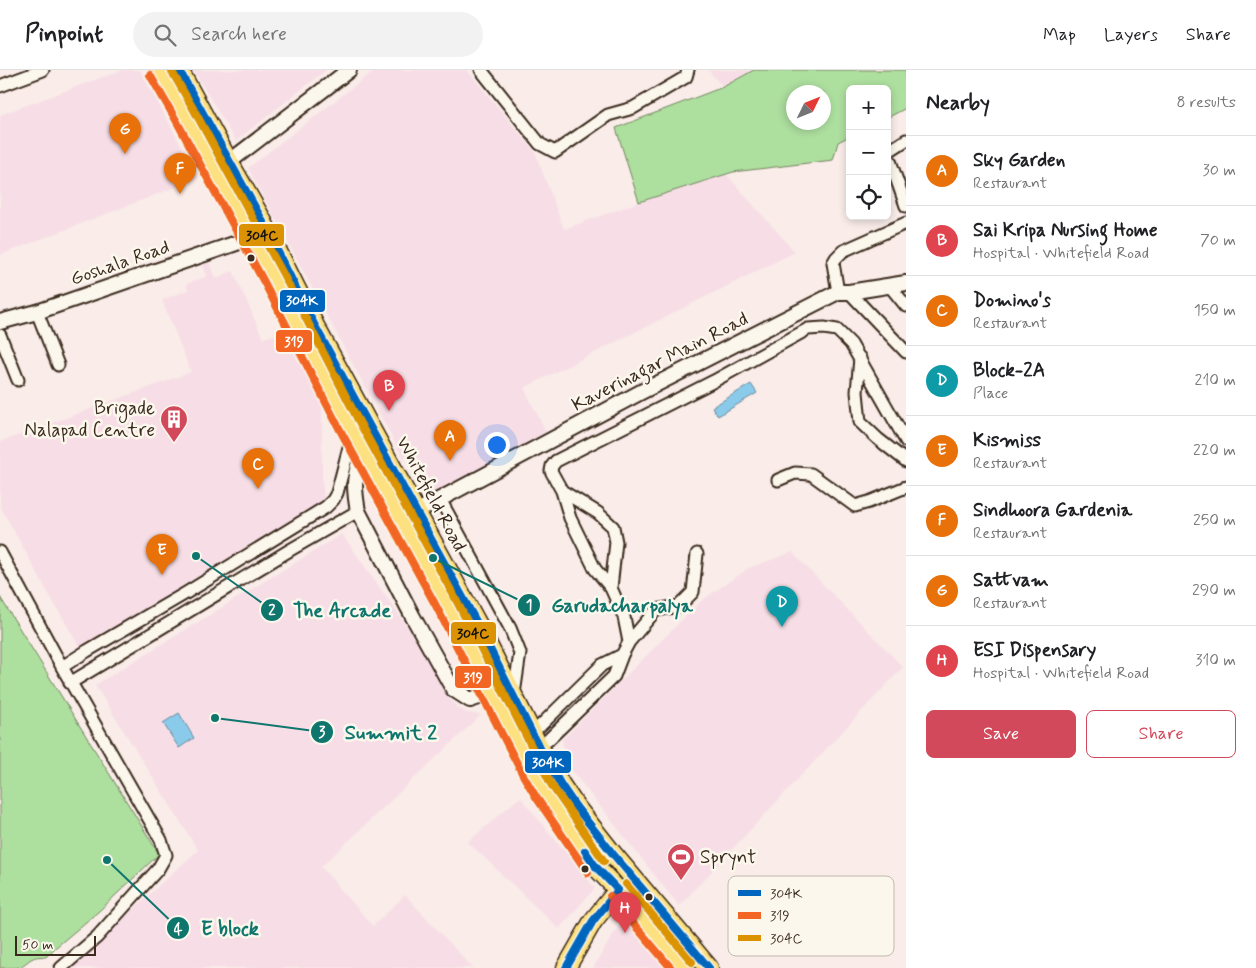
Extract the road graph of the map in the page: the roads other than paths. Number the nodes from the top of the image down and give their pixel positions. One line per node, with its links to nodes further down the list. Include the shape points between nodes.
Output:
1 (43, 70): 7 (street)
2 (159, 70): 12 (main road, Whitefield Road)
3 (179, 70): 9 (main road, Whitefield Road)
4 (349, 70): 9 (street)
5 (481, 70): 6 (street, via 540,144 555,152 608,115 633,108 686,77)
6 (688, 70)
7 (0, 86)
8 (906, 140): 10 (street, via 888,155)
9 (229, 162): 33 (main road, Whitefield Road, via 265,224 314,326)
10 (906, 206)
11 (906, 223): 15 (street, via 843,251 836,258 833,263)
12 (251, 238): 17 (street, Goshala Road); 24 (main road, Whitefield Road)
13 (906, 283): 14 (street, Kaverinagar Main Road)
14 (889, 285): 15 (street, Kaverinagar Main Road); 16 (street)
15 (844, 292): 20 (street); 31 (street, Kaverinagar Main Road, via 641,392)
16 (906, 306)
17 (37, 312): 18 (street, Goshala Road); 22 (street)
18 (0, 322)
19 (0, 335): 23 (street)
20 (906, 352)
21 (860, 358): 25 (street); 27 (street, via 857,392 860,422); 30 (street, via 837,330 808,328 714,381 556,461 551,471)
22 (58, 366)
23 (18, 380)
24 (353, 432): 26 (main road, Whitefield Road); 37 (street, via 337,493 326,507)
25 (906, 441)
26 (363, 450): 32 (street, via 354,481); 43 (main road, Whitefield Road)
27 (906, 461)
28 (778, 480): 29 (street, via 795,473 811,474 855,506)
29 (906, 487)
30 (562, 491): 36 (street, via 570,518 596,569); 36 (street, via 598,513 613,527 616,542)
31 (440, 499): 33 (street, Kaverinagar Main Road); 44 (street, via 510,628 520,653)
32 (358, 511): 38 (street); 43 (street, via 453,688 470,700)
33 (416, 512): 44 (main road, Whitefield Road)
34 (0, 552): 41 (street)
35 (697, 554): 39 (street, via 693,592 679,606 656,610)
36 (611, 588): 39 (street, via 624,617)
37 (186, 593): 38 (street); 41 (street)
38 (194, 608): 42 (street)
39 (629, 642): 40 (street)
40 (622, 655): 45 (street, via 602,664 540,726); 45 (street, via 614,676 548,740)
41 (62, 667): 42 (street)
42 (70, 683): 49 (street, via 162,840 166,855 158,869 97,937)
43 (491, 693): 47 (main road, Whitefield Road, via 544,791)
44 (514, 696): 45 (main road, Whitefield Road)
45 (535, 739): 46 (main road, Whitefield Road)
46 (583, 816): 47 (main road); 52 (main road, Whitefield Road)
47 (569, 827): 48 (main road, Whitefield Road, via 596,867)
48 (618, 890): 50 (main road, via 592,921); 51 (main road)
49 (61, 968)
50 (566, 968)
51 (684, 968)
52 (709, 968)

